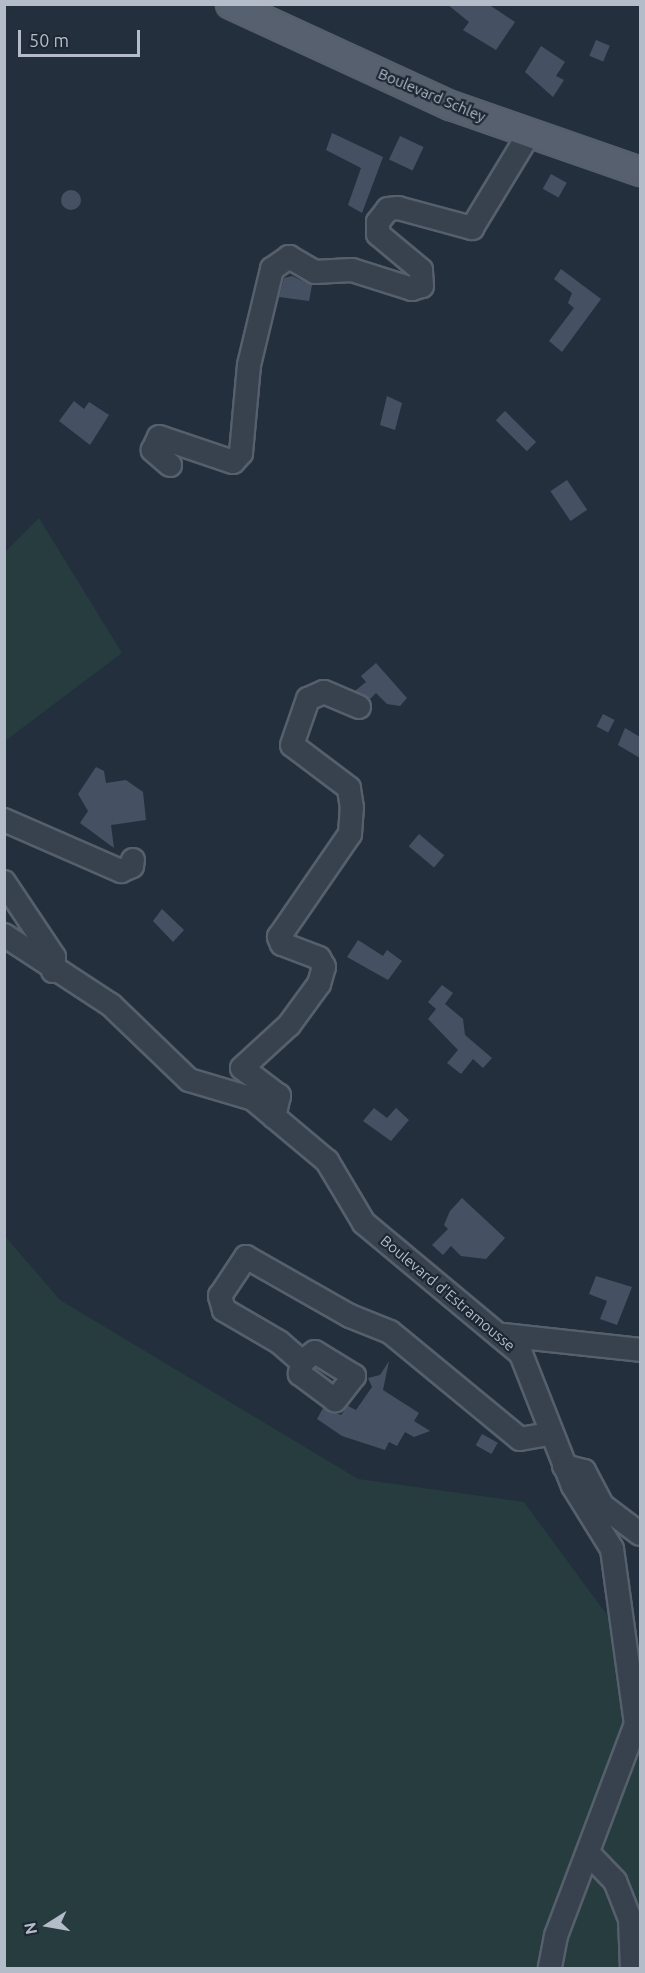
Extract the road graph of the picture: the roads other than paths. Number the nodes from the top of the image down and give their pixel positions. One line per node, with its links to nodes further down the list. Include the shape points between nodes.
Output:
1 (230, 4): 2 (main road, Boulevard Schley, via 450,105)
2 (529, 134): 3 (main road, Boulevard Schley); 4 (street, via 472,228 398,208 388,209 378,222 378,234 421,270 422,286 412,289 352,270 315,272 289,257 272,269 249,365 241,453 233,462 159,437 153,450)
3 (640, 171)
4 (170, 465)
5 (359, 707): 11 (street, via 324,692 308,699 292,745 349,788 352,808 350,834 279,937 282,944 319,958 324,967 320,984 289,1024 242,1068 279,1096)
6 (4, 820): 7 (street, via 121,870 132,866)
7 (133, 860)
8 (4, 882): 10 (street, via 54,957)
9 (4, 935): 10 (street, Boulevard d'Estramousse)
10 (53, 971): 11 (street, Boulevard d'Estramousse, via 111,1005 189,1080 253,1099)
11 (274, 1117): 12 (street, Boulevard d'Estramousse, via 327,1161 364,1223)
12 (503, 1335): 13 (street); 15 (street, Boulevard d'Estramousse, via 521,1354)
13 (640, 1350)
14 (302, 1362): 15 (street, via 224,1310 220,1296 246,1257 350,1316 390,1332 520,1439)
15 (549, 1434): 16 (street, Boulevard d'Estramousse)
16 (564, 1466): 17 (street, via 584,1471 603,1506); 18 (street, Boulevard d'Estramousse, via 612,1549 636,1724)
17 (640, 1534)
18 (590, 1849): 19 (street, Boulevard d'Estramousse, via 556,1936); 20 (street, via 615,1881 630,1919)
19 (550, 1968)
20 (632, 1968)

